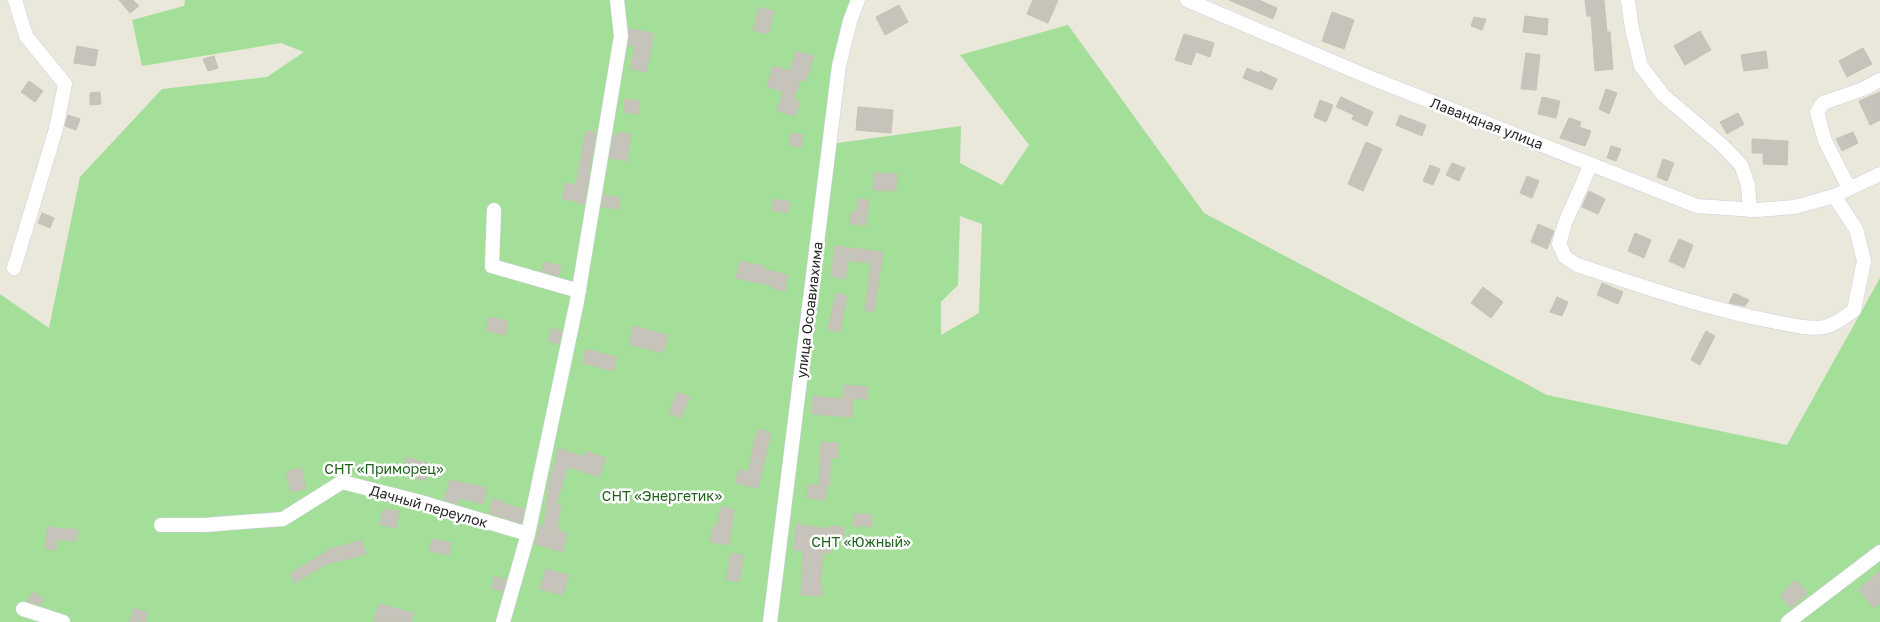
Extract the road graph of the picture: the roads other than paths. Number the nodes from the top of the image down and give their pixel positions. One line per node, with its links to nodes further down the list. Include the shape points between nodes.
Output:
1 (15, 0): 13 (street, via 26,36 65,84 56,128)
2 (617, 0): 14 (street, via 621,36)
3 (858, 0): 21 (street, улица Осоавиахима, via 839,66)
4 (1188, 0): 7 (street, Лавандная улица, via 1371,78)
5 (1628, 0): 12 (street, via 1641,66 1663,95 1741,165 1748,185)
6 (1880, 80): 9 (street, via 1823,103 1817,112 1826,141)
7 (1592, 164): 10 (street, via 1565,222 1559,244 1565,257 1577,265 1670,295 1793,326 1823,327 1838,322 1854,310 1864,261 1856,229); 12 (street, Лавандная улица, via 1697,206)
8 (1880, 174): 9 (street, Лавандная улица)
9 (1849, 188): 10 (street, Лавандная улица)
10 (1834, 196): 12 (street, Лавандная улица, via 1795,207)
11 (494, 210): 14 (street, via 492,266)
12 (1750, 210)
13 (14, 268)
14 (579, 291): 16 (street)
15 (161, 525): 16 (street, Дачный переулок, via 283,519 342,482)
16 (528, 534): 20 (street)
17 (1880, 552): 22 (street)
18 (23, 609): 19 (street)
19 (62, 622)
20 (504, 622)
21 (770, 622)
22 (1788, 622)

